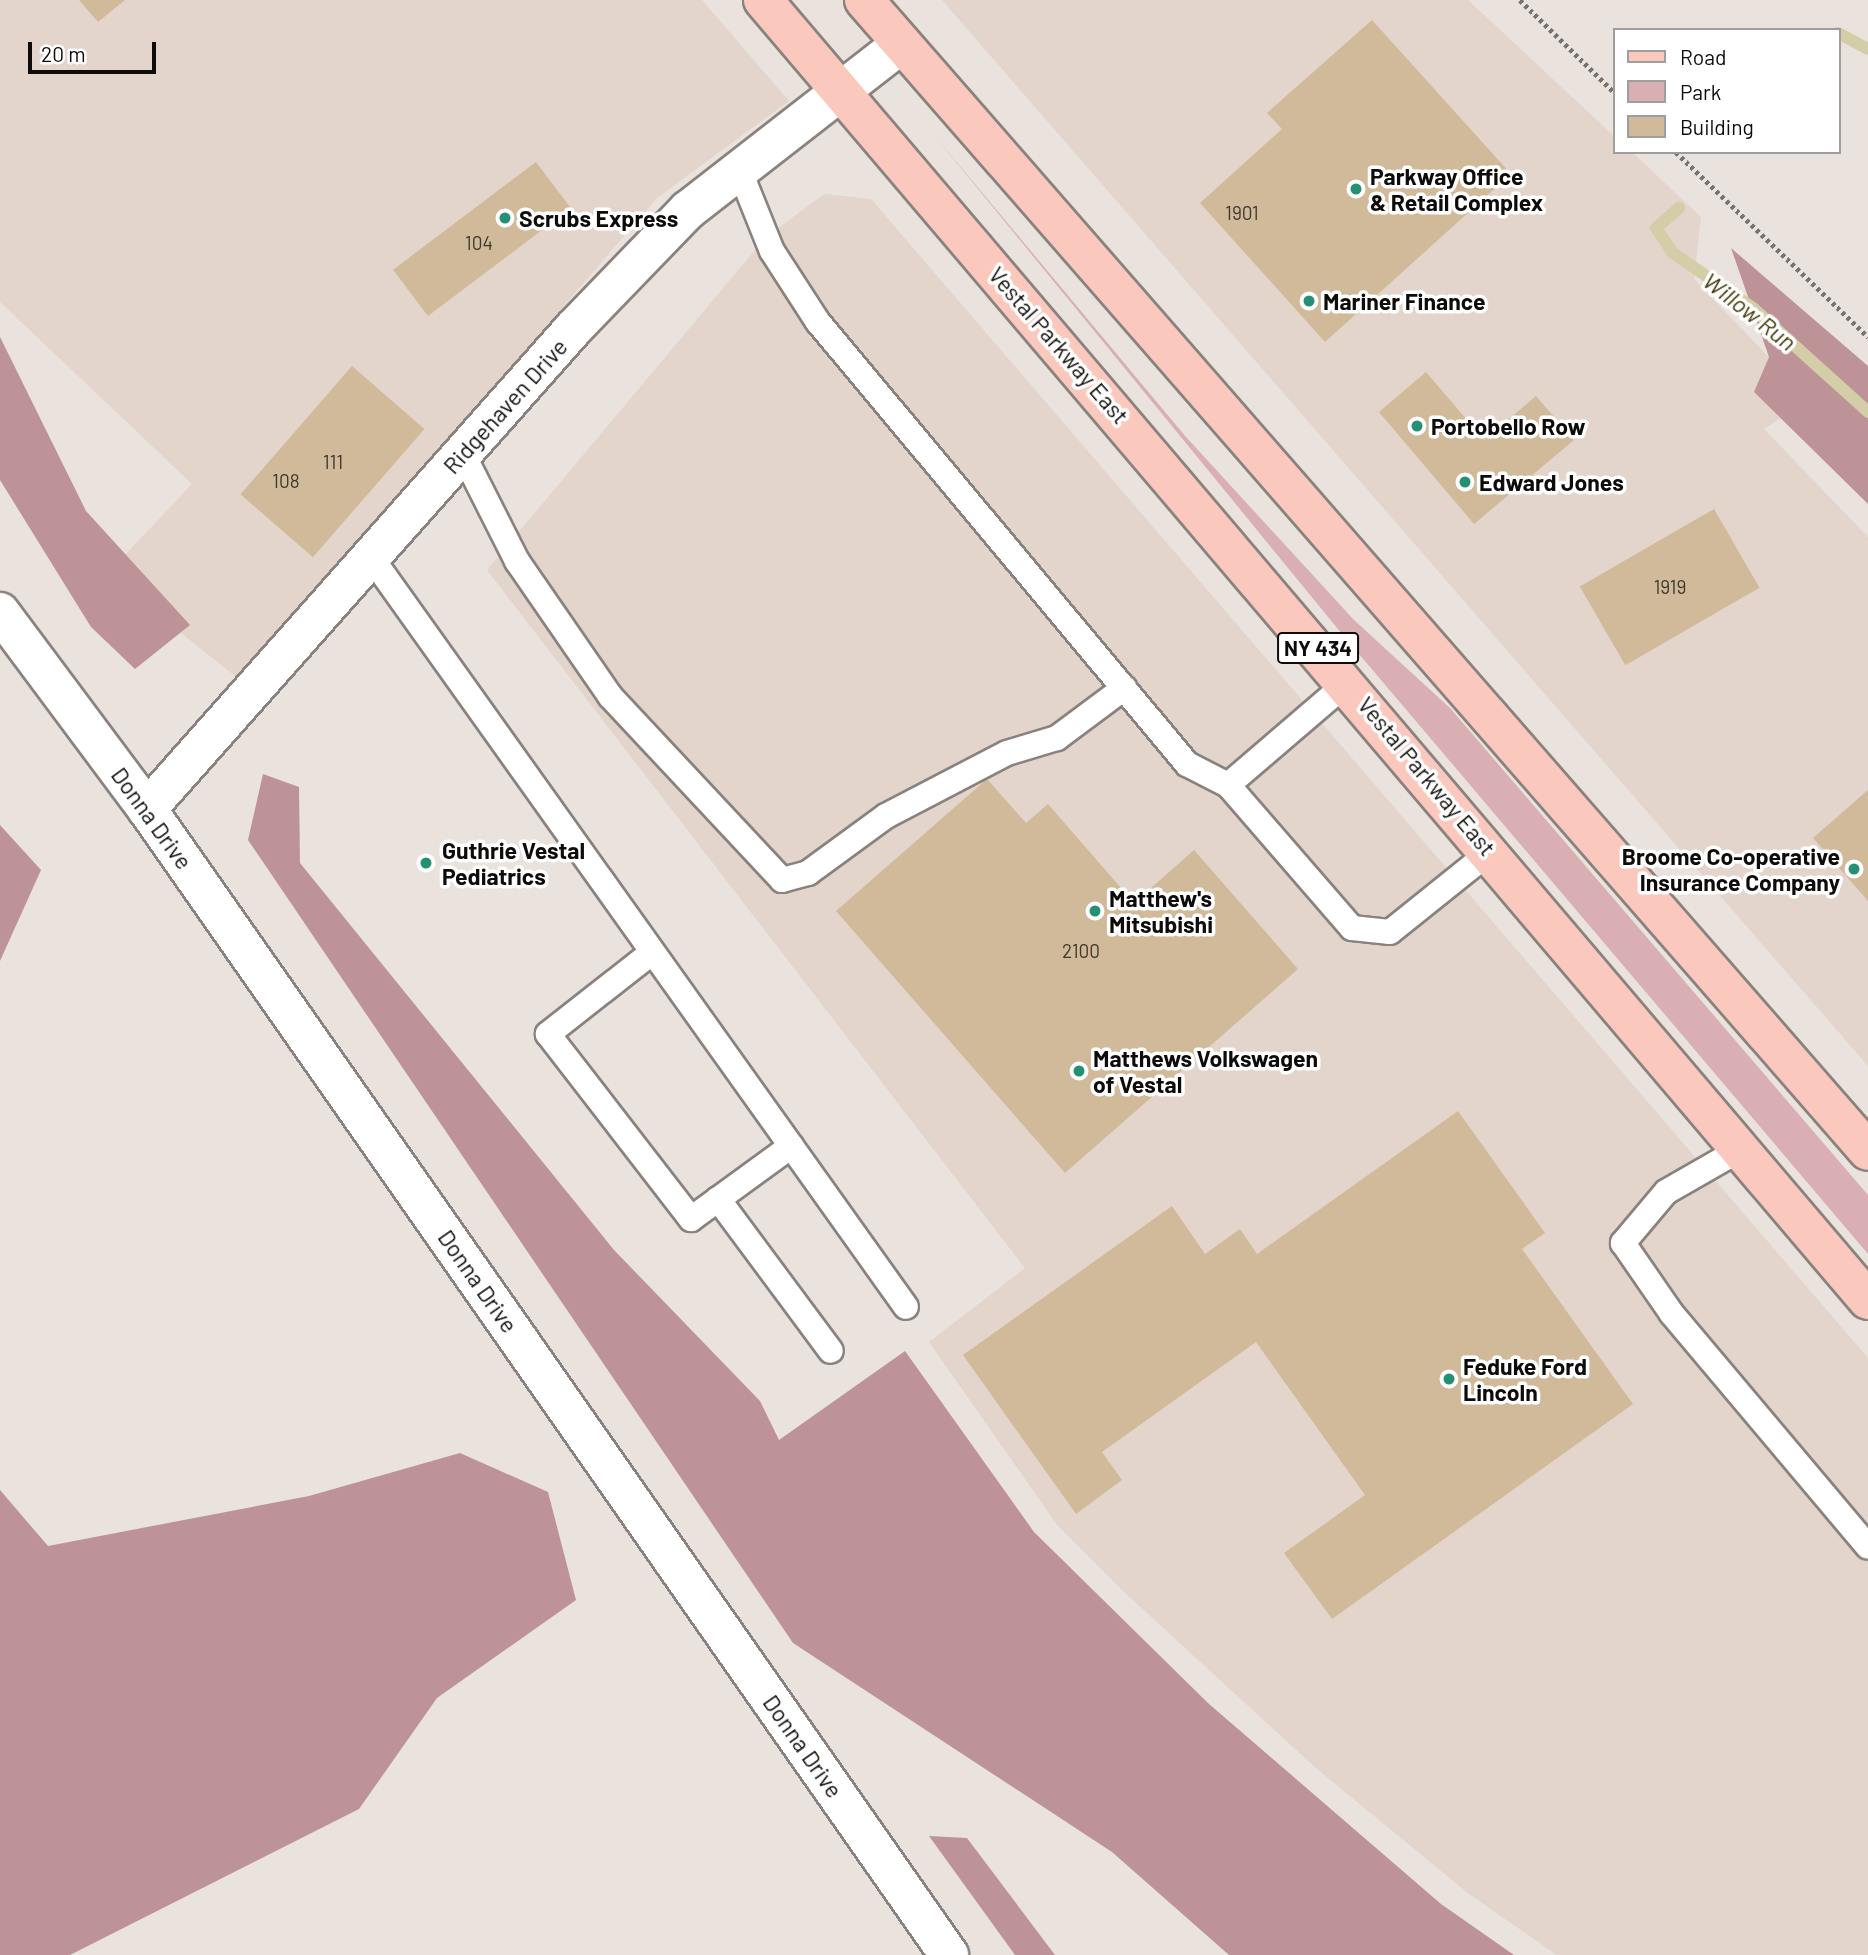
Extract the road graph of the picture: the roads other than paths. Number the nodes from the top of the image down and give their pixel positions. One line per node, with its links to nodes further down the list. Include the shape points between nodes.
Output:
1 (763, 0): 4 (main road, Vestal Parkway East / NY 434)
2 (864, 0): 3 (main road)
3 (901, 44): 4 (street, Ridgehaven Drive); 17 (main road)
4 (839, 90): 5 (street, Ridgehaven Drive); 9 (main road, Vestal Parkway East / NY 434)
5 (739, 169): 6 (street, Ridgehaven Drive, via 688,211); 10 (lane, via 772,251 818,323)
6 (463, 454): 7 (street, Ridgehaven Drive); 10 (lane, via 517,561 610,696 782,880 808,873 886,816 1007,753 1057,738)
7 (371, 556): 12 (street, Ridgehaven Drive); 14 (lane)
8 (0, 612): 12 (street, Donna Drive)
9 (1348, 682): 11 (lane); 13 (main road, Vestal Parkway East / NY 434)
10 (1124, 688): 11 (lane, via 1187,764)
11 (1228, 785): 13 (lane, via 1352,928 1390,932)
12 (147, 809): 23 (street, Donna Drive)
13 (1490, 852): 16 (main road, Vestal Parkway East / NY 434)
14 (650, 954): 15 (lane); 18 (lane, via 548,1034 691,1219)
15 (791, 1146): 18 (lane); 20 (lane)
16 (1741, 1149): 19 (main road, Vestal Parkway East / NY 434); 22 (lane, via 1666,1192 1623,1244 1672,1314)
17 (1868, 1151)
18 (719, 1199): 21 (lane)
19 (1868, 1300)
20 (906, 1307)
21 (831, 1351)
22 (1868, 1547)
23 (949, 1955)

